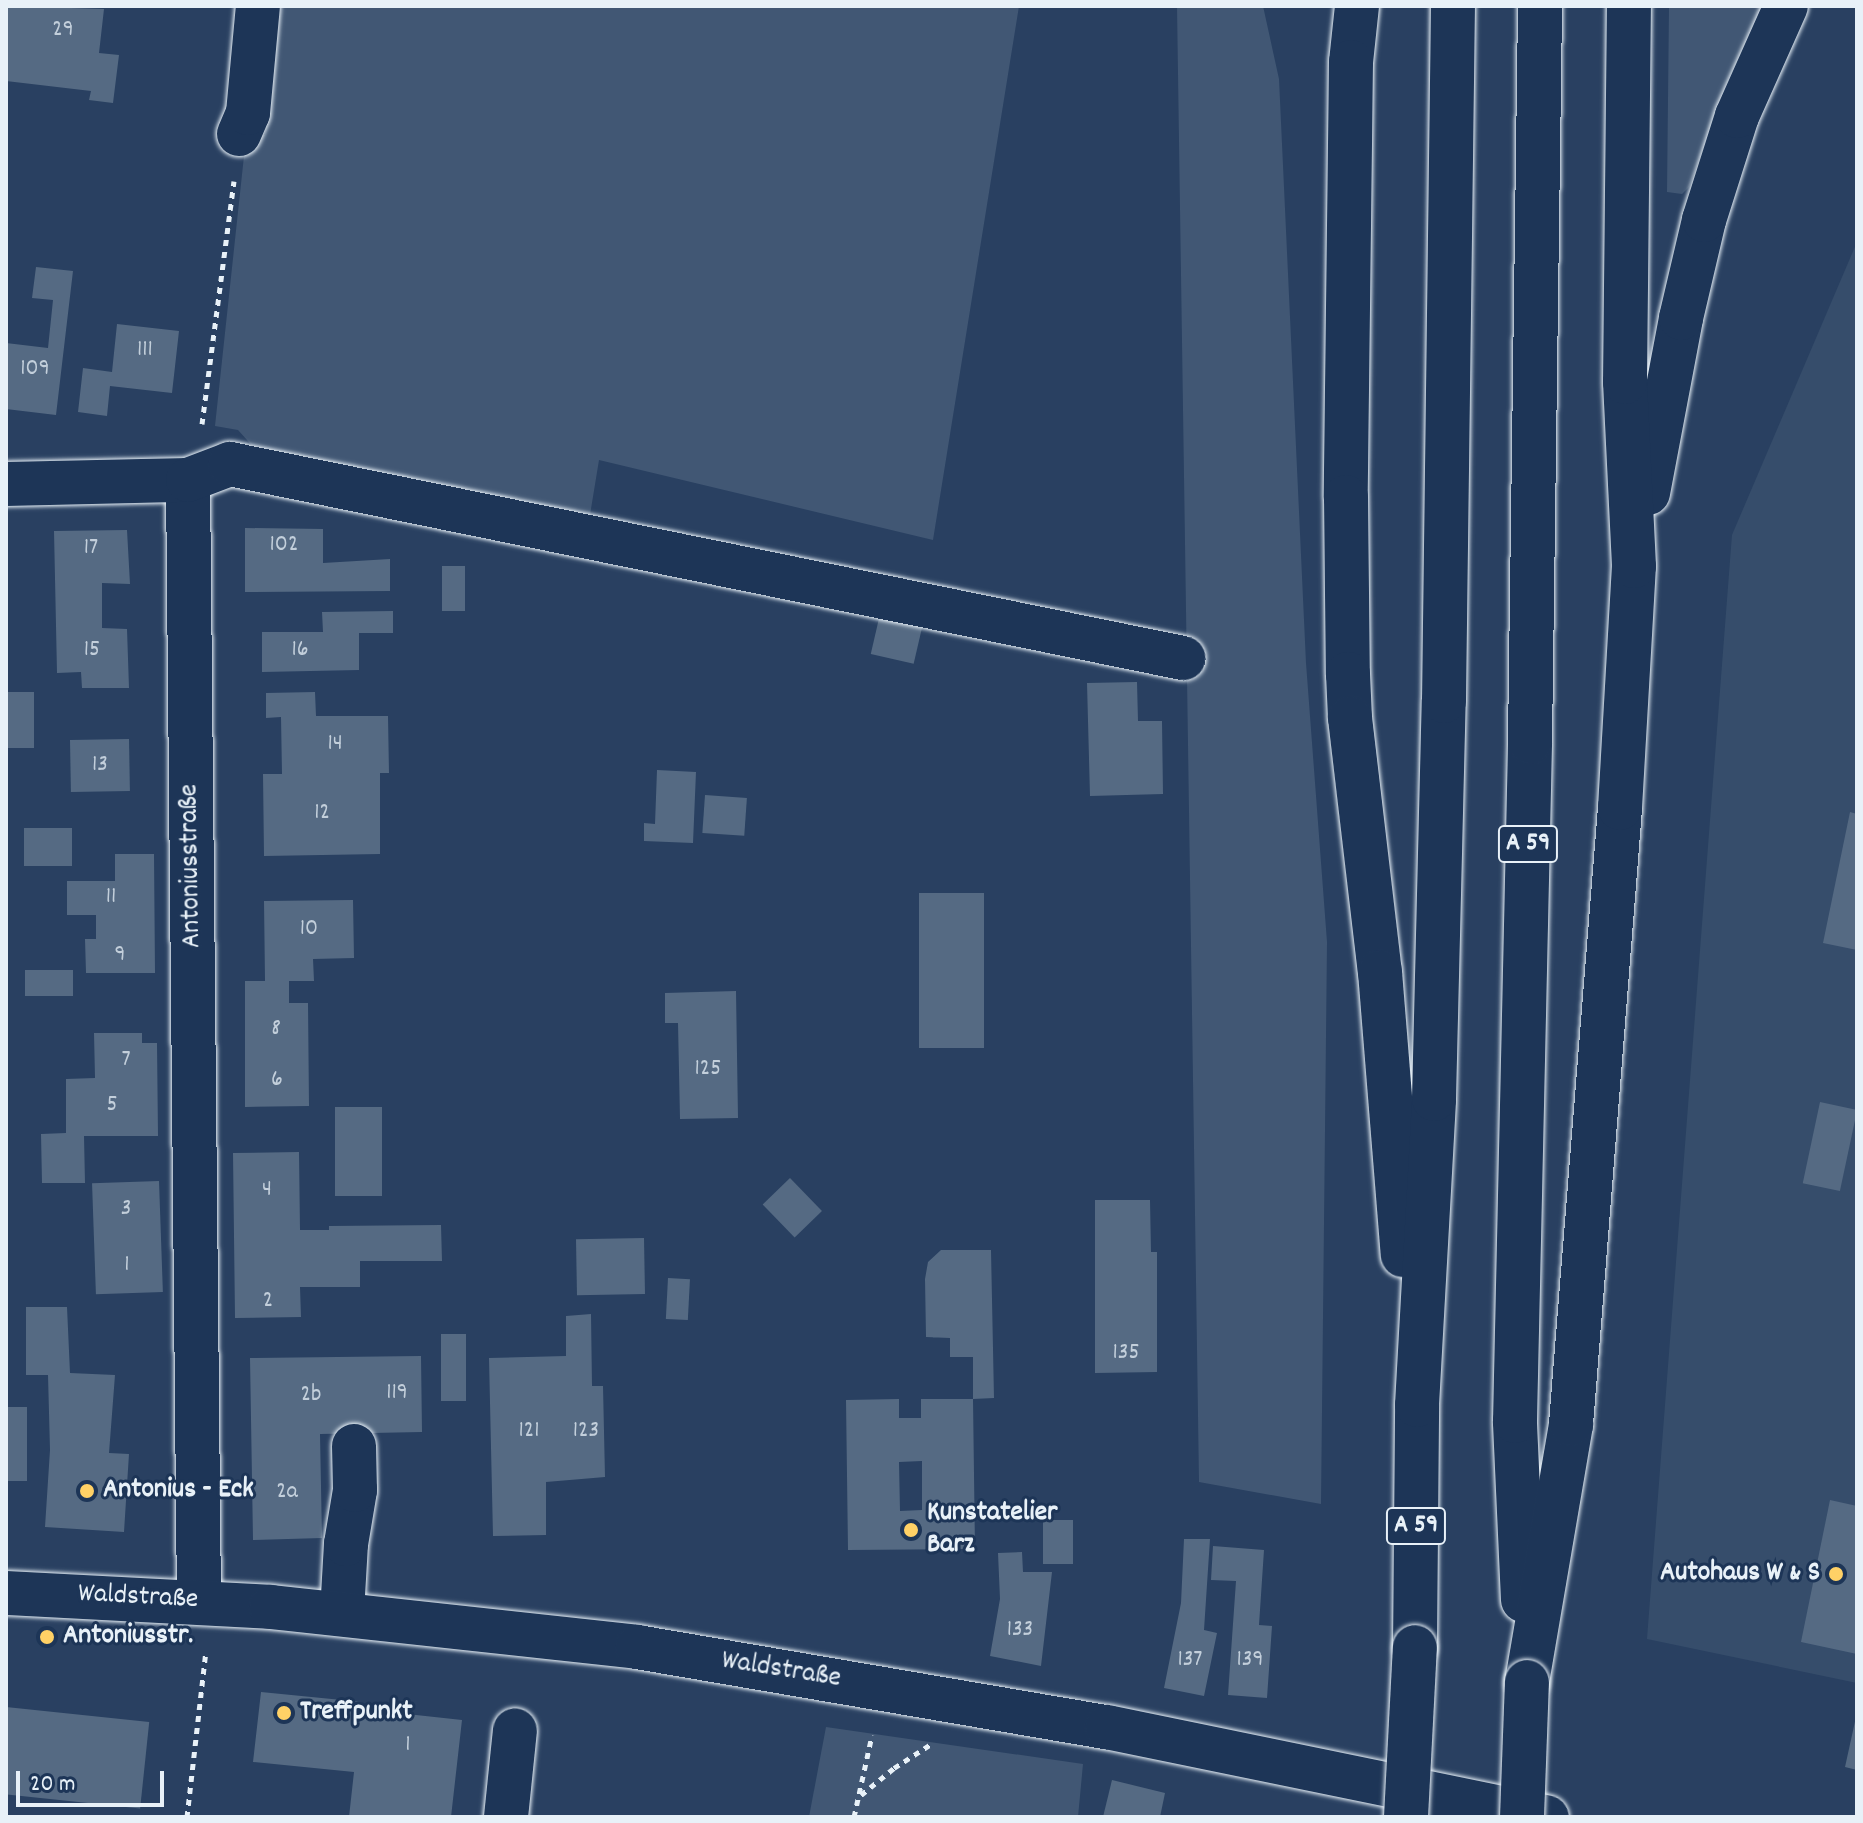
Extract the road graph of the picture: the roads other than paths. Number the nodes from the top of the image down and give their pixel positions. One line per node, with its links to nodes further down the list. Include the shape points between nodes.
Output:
1 (258, 6): 9 (main road, via 248,113)
2 (1339, 6): 8 (main road)
3 (1357, 6): 8 (main road)
4 (1453, 6): 14 (main road, A 59, via 1434,1099)
5 (1540, 6): 19 (main road, A 59, via 1515,1421)
6 (1629, 6): 12 (main road, via 1625,382)
7 (1786, 6): 12 (main road, via 1737,116 1704,220)
8 (1351, 62): 14 (main road, via 1346,497 1350,718 1380,972)
9 (239, 134)
10 (188, 480): 11 (main road); 13 (main road, via 230,464); 17 (main road, Antoniusstraße)
11 (6, 484)
12 (1634, 566): 19 (main road, via 1571,1424)
13 (1183, 658)
14 (1417, 1405): 22 (main road, A 59, bridge, via 1415,1647)
15 (354, 1446): 18 (main road, via 355,1490)
16 (6, 1593): 17 (main road, Waldstraße)
17 (205, 1602): 18 (main road, Waldstraße)
18 (342, 1613): 24 (main road, Waldstraße, via 637,1647 881,1687 1129,1731)
19 (1527, 1682): 23 (main road, A 59, bridge)
20 (515, 1730): 21 (main road)
21 (506, 1817)
22 (1406, 1817)
23 (1522, 1817)
24 (1547, 1817)

